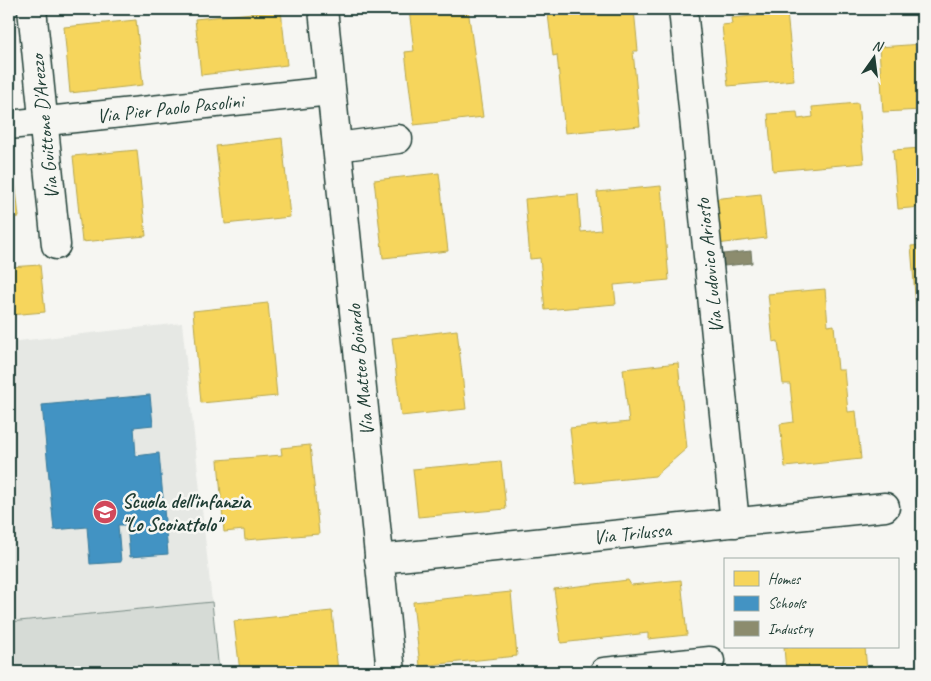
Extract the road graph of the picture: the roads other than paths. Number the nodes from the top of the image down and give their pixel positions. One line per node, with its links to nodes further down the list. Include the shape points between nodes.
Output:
1 (32, 9): 5 (street, Via Guittone D'Arezzo)
2 (323, 9): 4 (street, Via Matteo Boiardo)
3 (684, 9): 11 (street, Via Ludovico Ariosto)
4 (332, 90): 5 (street, Via Pier Paolo Pasolini); 8 (street, Via Matteo Boiardo)
5 (44, 121): 6 (street, Via Pier Paolo Pasolini); 9 (street, Via Guittone D'Arezzo)
6 (9, 125)
7 (398, 139): 8 (street)
8 (337, 147): 12 (street, Via Matteo Boiardo)
9 (56, 245)
10 (885, 507): 11 (street, Via Trilussa)
11 (735, 522): 12 (street, Via Trilussa)
12 (379, 559): 14 (street, Via Matteo Boiardo)
13 (710, 661): 15 (street)
14 (391, 672)
15 (604, 672)

